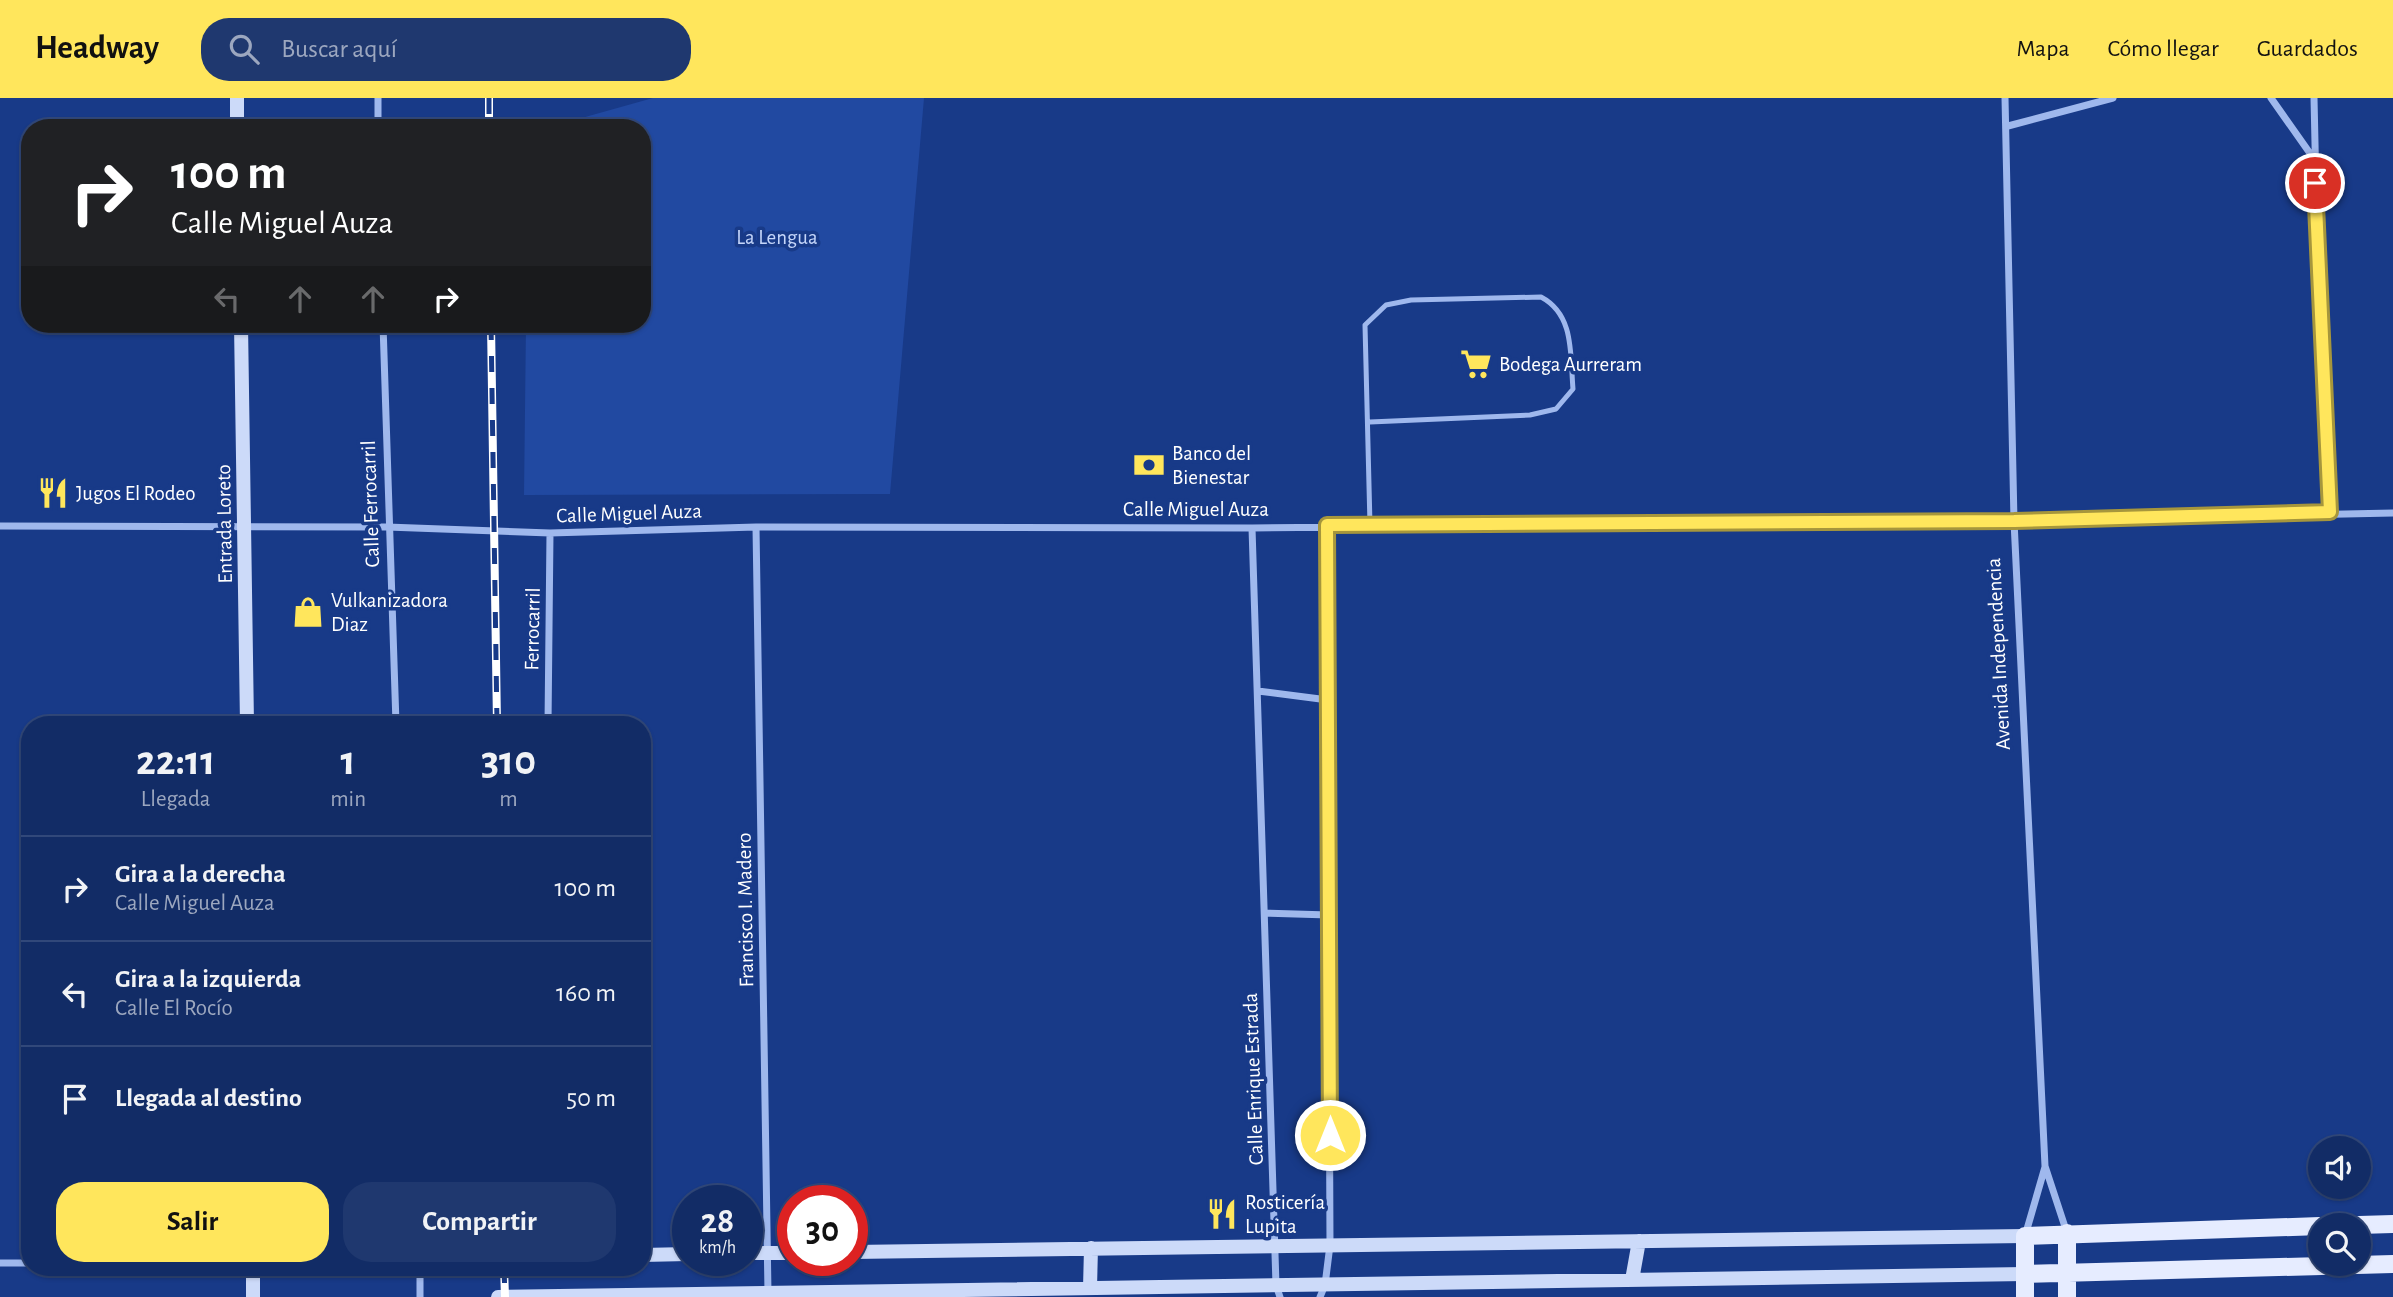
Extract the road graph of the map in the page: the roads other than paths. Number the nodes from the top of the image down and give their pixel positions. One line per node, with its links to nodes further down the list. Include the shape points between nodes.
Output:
1 (237, 98): 7 (main road)
2 (377, 98): 8 (street)
3 (2005, 98): 9 (street, Avenida Independencia)
4 (2113, 98): 9 (street)
5 (2272, 98): 10 (street)
6 (2314, 98): 10 (street)
7 (237, 119)
8 (378, 119)
9 (2008, 126): 16 (street, Avenida Independencia)
10 (2314, 159): 14 (street)
11 (241, 333): 20 (main road, Entrada Loreto)
12 (383, 333): 21 (street, Calle Ferrocarril)
13 (1370, 422): 13 (lane, via 1365,324 1386,305 1411,300 1541,298 1555,304 1567,321 1573,389 1556,409 1530,415); 18 (lane)
14 (2330, 512): 15 (street, Calle Miguel Auza); 16 (street, Calle Miguel Auza)
15 (2393, 513)
16 (2014, 521): 18 (street, Calle Miguel Auza); 32 (street, Avenida Independencia)
17 (1327, 525): 18 (street, Calle Miguel Auza); 23 (street, Calle Miguel Auza); 26 (street)
18 (1370, 525)
19 (0, 526): 20 (street, Calle Miguel Auza)
20 (245, 526): 21 (street, Calle Miguel Auza); 27 (main road, Entrada Loreto)
21 (387, 527): 24 (street, Calle Miguel Auza); 28 (street, Calle Ferrocarril)
22 (756, 527): 23 (street, Calle Miguel Auza); 24 (street, Calle Miguel Auza); 44 (street, Francisco I. Madero)
23 (1252, 528): 25 (street, Calle Enrique Estrada)
24 (550, 533): 29 (street, Ferrocarril)
25 (1258, 691): 26 (street); 30 (street, Calle Enrique Estrada)
26 (1328, 700): 31 (street)
27 (247, 716)
28 (396, 716)
29 (548, 716)
30 (1265, 913): 31 (street); 40 (street, Calle Enrique Estrada)
31 (1329, 915): 39 (street)
32 (2045, 1166): 36 (street, Avenida Independencia); 37 (street, Avenida Independencia)
33 (2393, 1224): 34 (main road)
34 (2371, 1225)
35 (2308, 1226): 36 (main road)
36 (2067, 1233): 37 (main road); 51 (main road, Avenida Independencia)
37 (2025, 1236): 38 (main road); 52 (main road, Avenida Independencia)
38 (1639, 1241): 39 (main road); 55 (main road)
39 (1330, 1245): 40 (main road); 58 (street)
40 (1276, 1246): 41 (main road); 57 (street, Calle Enrique Estrada)
41 (1091, 1248): 42 (main road); 56 (main road)
42 (868, 1252)
43 (763, 1253): 44 (main road)
44 (768, 1253): 45 (main road); 59 (street, Francisco I. Madero)
45 (777, 1253)
46 (672, 1254): 47 (main road)
47 (651, 1255)
48 (0, 1263): 49 (street)
49 (21, 1263)
50 (2393, 1264): 51 (main road)
51 (2067, 1273): 52 (main road); 64 (main road, Avenida Independencia)
52 (2025, 1274): 55 (main road); 63 (main road, Avenida Independencia)
53 (253, 1276): 60 (main road)
54 (420, 1276): 61 (street)
55 (1632, 1280): 58 (main road)
56 (1090, 1288): 57 (main road); 59 (main road)
57 (1278, 1291): 58 (main road)
58 (1322, 1291)
59 (768, 1295): 62 (main road)
60 (253, 1297)
61 (420, 1297)
62 (498, 1297)
63 (2025, 1297)
64 (2067, 1297)

